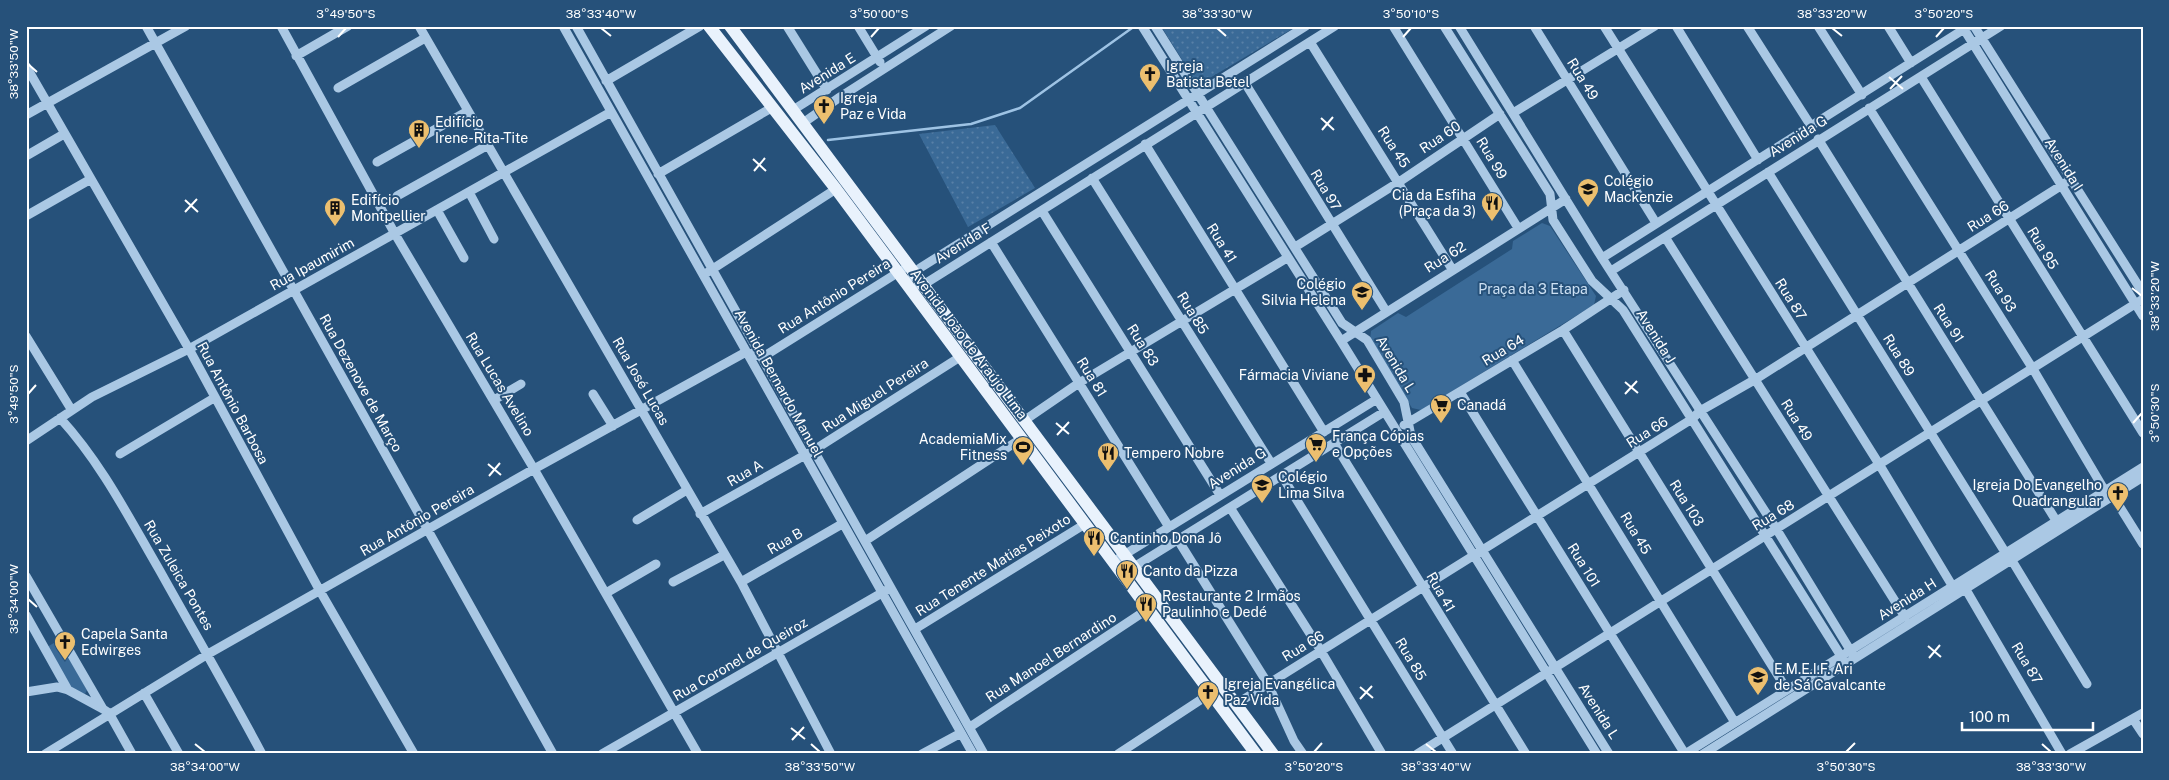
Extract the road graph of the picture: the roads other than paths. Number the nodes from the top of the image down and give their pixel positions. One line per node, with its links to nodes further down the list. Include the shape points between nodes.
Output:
1 (146, 26): 36 (street, Rua Dezenove de Março)
2 (186, 26): 36 (street)
3 (281, 26): 39 (street, Rua Lucas Avelino)
4 (348, 26): 39 (street)
5 (419, 26): 33 (street, Rua José Lucas)
6 (563, 26): 59 (street, Avenida Bernardo Manuel)
7 (576, 26): 45 (street, Avenida Bernardo Manuel)
8 (700, 26): 45 (street)
9 (709, 26): 54 (main road, Avenida João de Araújo Lima)
10 (730, 26): 57 (main road, Avenida João de Araújo Lima)
11 (787, 26): 49 (street)
12 (858, 26): 40 (street)
13 (928, 26): 32 (street); 40 (street, Avenida E)
14 (951, 26): 32 (street, Avenida E)
15 (1142, 26): 52 (street, Avenida L)
16 (1155, 26): 50 (street, Avenida L)
17 (1306, 26): 50 (street, Avenida F)
18 (1335, 26): 35 (street, Avenida F)
19 (1393, 26): 69 (street, Rua 99)
20 (1444, 26): 62 (street, Avenida J)
21 (1459, 26): 61 (street, Avenida J)
22 (1534, 26): 46 (street, Rua 49)
23 (1604, 26): 38 (street, Rua 87)
24 (1655, 26): 38 (street)
25 (1676, 26): 76 (street)
26 (1747, 26): 66 (street)
27 (1818, 26): 51 (street)
28 (1888, 26): 41 (street)
29 (1974, 26): 34 (street, Avenida I)
30 (2001, 26): 34 (street, Avenida G)
31 (1965, 27): 37 (street, Avenida I); 41 (street, Avenida G)
32 (936, 36): 43 (street, Avenida E)
33 (425, 38): 48 (street); 58 (street, Rua José Lucas)
34 (1982, 38): 37 (street, Avenida G); 83 (street, Avenida I)
35 (1310, 42): 47 (street, Avenida F); 84 (street, Rua 45)
36 (155, 43): 53 (street); 120 (street, Rua Dezenove de Março)
37 (1972, 43): 44 (street, Avenida G); 85 (street, Avenida I)
38 (1619, 50): 46 (street); 88 (street, Rua 87)
39 (296, 56): 100 (street, Rua Lucas Avelino)
40 (878, 57): 43 (street); 49 (street, Avenida E)
41 (1911, 63): 51 (street, Avenida G)
42 (26, 66): 53 (street, Rua Antônio Barbosa)
43 (884, 69): 64 (street, Avenida E)
44 (1921, 77): 56 (street, Avenida G); 96 (street, Rua 95)
45 (606, 81): 73 (street, Avenida Bernardo Manuel)
46 (1568, 81): 61 (street); 97 (street, Rua 49)
47 (1245, 83): 55 (street, Avenida F); 98 (street, Rua 97)
48 (338, 88)
49 (827, 90): 57 (street, Avenida E)
50 (1198, 93): 52 (street, Avenida F); 55 (street, Avenida L)
51 (1862, 95): 66 (street, Avenida G)
52 (1188, 100): 60 (street, Avenida L); 111 (street, Avenida F)
53 (47, 104): 63 (street); 68 (street, Rua Antônio Barbosa)
54 (772, 107): 80 (street); 86 (main road, Avenida João de Araújo Lima)
55 (1207, 107): 60 (street, Avenida F); 104 (street, Avenida L)
56 (1869, 108): 70 (street, Avenida G); 105 (street, Rua 93)
57 (793, 110): 64 (main road, Avenida João de Araújo Lima)
58 (468, 111): 71 (street, Rua José Lucas); 77 (street)
59 (611, 112): 75 (street, Avenida Bernardo Manuel); 78 (street, Rua Ipaumirim)
60 (1196, 113): 72 (street, Avenida F); 107 (street, Avenida L)
61 (1513, 113): 65 (street, Avenida J)
62 (1500, 114): 67 (street, Avenida J); 69 (street, Rua 60)
63 (26, 115)
64 (804, 123): 111 (main road, Avenida João de Araújo Lima)
65 (1519, 124): 67 (street); 90 (street, Avenida J)
66 (1811, 126): 76 (street, Avenida G)
67 (1510, 130): 92 (street, Avenida J, via 1550,194)
68 (64, 134): 74 (street); 82 (street, Rua Antônio Barbosa)
69 (1464, 138): 84 (street, Rua 60); 99 (street, Rua 99)
70 (1818, 139): 79 (street, Avenida G); 117 (street, Rua 91)
71 (488, 144): 78 (street, Rua José Lucas); 89 (street)
72 (1145, 144): 81 (street, Avenida F); 121 (street, Rua 41)
73 (646, 151): 75 (street); 80 (street, Avenida Bernardo Manuel)
74 (26, 156)
75 (636, 156): 116 (street, Avenida Bernardo Manuel)
76 (1758, 160): 88 (street, Avenida G)
77 (377, 162)
78 (505, 172): 87 (street, Rua Ipaumirim); 157 (street, Rua José Lucas)
79 (1768, 172): 91 (street, Avenida G); 127 (street, Rua 89)
80 (658, 174): 110 (street, Avenida Bernardo Manuel)
81 (1092, 178): 94 (street, Avenida F); 129 (street, Rua 85)
82 (91, 179): 95 (street); 137 (street, Rua Antônio Barbosa)
83 (2070, 180): 85 (street, Rua 66); 123 (street, Avenida I)
84 (1399, 182): 98 (street, Rua 60); 113 (street, Rua 45)
85 (2061, 185): 96 (street, Rua 66); 125 (street, Avenida I)
86 (836, 189): 110 (street); 115 (main road, Avenida João de Araújo Lima)
87 (469, 192): 93 (street, Rua Ipaumirim); 102 (street)
88 (1708, 192): 91 (street, Rua 87); 97 (street, Avenida G)
89 (397, 196)
90 (1566, 198): 92 (street, Rua 62); 108 (street, Avenida J)
91 (1715, 204): 101 (street, Avenida G); 135 (street, Rua 87)
92 (1552, 206): 99 (street, Rua 62); 124 (street, Avenida J, via 1553,220 1592,281)
93 (437, 210): 100 (street, Rua Ipaumirim); 106 (street)
94 (1042, 210): 103 (street, Avenida F); 139 (street, Rua 83)
95 (26, 216)
96 (2009, 219): 105 (street, Rua 66); 133 (street, Rua 95)
97 (1656, 223): 108 (street, Avenida G)
98 (1331, 225): 104 (street, Rua 60); 126 (street, Rua 97)
99 (1518, 228): 113 (street, Rua 62)
100 (394, 234): 120 (street, Rua Ipaumirim); 153 (street, Rua Lucas Avelino)
101 (1665, 237): 114 (street, Avenida G); 144 (street, Rua 49)
102 (494, 239)
103 (991, 242): 118 (street, Avenida F); 145 (street, Rua 81)
104 (1294, 247): 109 (street, Avenida L)
105 (1959, 250): 117 (street, Rua 66); 143 (street, Rua 93)
106 (464, 258)
107 (1287, 258): 112 (street, Avenida L); 121 (street)
108 (1602, 258): 114 (street, Avenida J)
109 (1304, 263): 112 (street); 131 (street, Avenida L, via 1342,323)
110 (713, 269): 116 (street); 140 (street, Avenida Bernardo Manuel)
111 (911, 269): 115 (street, Rua Antônio Pereira); 118 (main road, Avenida João de Araújo Lima); 119 (street)
112 (1294, 269): 134 (street, Avenida L)
113 (1452, 269): 126 (street, Rua 62)
114 (1611, 271): 122 (street, Avenida J)
115 (897, 273): 119 (main road, Avenida João de Araújo Lima); 140 (street, Rua Antônio Pereira)
116 (703, 275): 138 (street, Avenida Bernardo Manuel)
117 (1907, 282): 127 (street, Rua 66); 154 (street, Rua 91)
118 (923, 285): 119 (street, Avenida F); 147 (main road, Avenida João de Araújo Lima)
119 (908, 287): 141 (main road, Avenida João de Araújo Lima)
120 (293, 290): 137 (street, Rua Ipaumirim); 196 (street, Rua Dezenove de Março)
121 (1235, 290): 129 (street); 167 (street, Rua 41)
122 (1624, 290): 124 (street, Rua 64); 158 (street, Avenida J)
123 (2143, 293)
124 (1611, 298): 130 (street, Rua 64); 163 (street, Avenida J, via 1623,310)
125 (2139, 302): 128 (street, Avenida I); 133 (street, Rua 68)
126 (1386, 311): 131 (street, Rua 62)
127 (1857, 313): 135 (street, Rua 66); 168 (street, Rua 89)
128 (2143, 316)
129 (1182, 321): 139 (street); 177 (street, Rua 85)
130 (1563, 330): 142 (street, Rua 64); 174 (street, Rua 103)
131 (1354, 332): 134 (street, Rua 62); 164 (street, Avenida L, via 1367,340 1404,402)
132 (26, 336): 136 (street)
133 (2084, 337): 143 (street, Rua 68); 169 (street, Rua 95)
134 (1341, 341): 152 (street, Avenida L)
135 (1804, 346): 144 (street, Rua 66); 178 (street, Rua 87)
136 (29, 348): 156 (street)
137 (189, 349): 151 (street, Rua Antônio Barbosa); 156 (street, Rua Ipaumirim)
138 (746, 352): 140 (street); 157 (street, Rua Antônio Pereira); 176 (street, Avenida Bernardo Manuel)
139 (1131, 352): 145 (street); 186 (street, Rua 83)
140 (763, 356): 173 (street, Avenida Bernardo Manuel)
141 (960, 357): 150 (main road, Avenida João de Araújo Lima); 173 (street, Rua Miguel Pereira)
142 (1512, 360): 148 (street, Rua 64); 183 (street, Rua 45)
143 (2033, 369): 154 (street, Rua 68); 185 (street, Rua 93)
144 (1756, 378): 158 (street, Rua 66); 187 (street, Rua 49)
145 (1079, 383): 162 (street); 195 (street, Rua 81)
146 (521, 384): 153 (street)
147 (1000, 388): 150 (main road); 155 (main road, Avenida João de Araújo Lima)
148 (1460, 392): 164 (street, Rua 64); 190 (street, Rua 101)
149 (594, 394): 165 (street)
150 (990, 396): 160 (main road, Avenida João de Araújo Lima)
151 (214, 398): 175 (street); 219 (street, Rua Antônio Barbosa)
152 (1377, 399): 159 (street, Avenida L); 167 (street, Avenida G)
153 (494, 400): 180 (street, Rua Lucas Avelino)
154 (1982, 400): 168 (street, Rua 68); 192 (street, Rua 91)
155 (1015, 407): 160 (main road); 162 (main road, Avenida João de Araújo Lima)
156 (71, 409): 161 (street, Rua Ipaumirim)
157 (642, 410): 165 (street, Rua Antônio Pereira); 184 (street, Rua José Lucas)
158 (1700, 411): 163 (street, Rua 66); 197 (street, Avenida J)
159 (1384, 412): 166 (street, Avenida L); 172 (street)
160 (1004, 415): 170 (main road, Avenida João de Araújo Lima)
161 (60, 418): 171 (street, Rua Ipaumirim); 231 (street, Rua Zuleica Pontes, via 93,457)
162 (1025, 420): 204 (main road, Avenida João de Araújo Lima)
163 (1692, 420): 174 (street, Rua 66); 198 (street, Avenida J)
164 (1408, 423): 166 (street, Rua 64); 202 (street, Avenida L, via 1411,436)
165 (612, 426): 180 (street, Rua Antônio Pereira)
166 (1395, 429): 205 (street, Avenida L)
167 (1324, 432): 177 (street, Avenida G)
168 (1931, 432): 178 (street, Rua 68); 206 (street, Rua 89)
169 (2143, 432)
170 (1022, 438): 194 (main road, Avenida João de Araújo Lima); 200 (street)
171 (26, 441)
172 (1334, 443): 181 (street); 215 (street, Rua 41)
173 (814, 450): 176 (street, Rua Miguel Pereira); 200 (street, Avenida Bernardo Manuel)
174 (1640, 452): 183 (street, Rua 66); 210 (street, Rua 103)
175 (120, 454)
176 (804, 455): 189 (street, Rua A); 193 (street, Avenida Bernardo Manuel)
177 (1271, 463): 186 (street, Avenida G)
178 (1879, 464): 187 (street, Rua 68); 216 (street, Rua 87)
179 (2143, 467): 185 (street, Avenida H)
180 (534, 469): 196 (street, Rua Antônio Pereira); 220 (street, Rua Lucas Avelino)
181 (1282, 476): 188 (street); 226 (street, Rua 85)
182 (2143, 478): 185 (street, Avenida H)
183 (1590, 484): 190 (street, Rua 66); 222 (street, Rua 45)
184 (687, 490): 189 (street, Rua José Lucas); 191 (street)
185 (2109, 494): 192 (street, Avenida H); 201 (street, Rua 93); 206 (street, Avenida H)
186 (1220, 495): 195 (street, Avenida G)
187 (1829, 497): 197 (street, Rua 68); 225 (street, Rua 49)
188 (1231, 509): 199 (street); 229 (street)
189 (700, 514): 203 (street, Rua José Lucas)
190 (1537, 516): 202 (street, Rua 66); 228 (street, Rua 101)
191 (637, 520)
192 (2056, 522): 206 (street, Avenida H)
193 (842, 524): 214 (street, Rua B); 221 (street, Avenida Bernardo Manuel)
194 (1085, 524): 207 (main road, Avenida João de Araújo Lima); 227 (street, Rua Tenente Matias Peixoto)
195 (1169, 527): 204 (street, Avenida G)
196 (428, 529): 219 (street, Rua Antônio Pereira); 261 (street, Rua Dezenove de Março)
197 (1777, 530): 198 (street, Rua 68); 232 (street, Avenida J)
198 (1765, 536): 210 (street, Rua 68); 233 (street, Avenida J)
199 (1178, 540): 209 (street); 238 (street)
200 (865, 541): 217 (street, Avenida Bernardo Manuel)
201 (2143, 544)
202 (1482, 549): 205 (street, Rua 66); 235 (street, Avenida L)
203 (724, 554): 213 (street); 214 (street, Rua José Lucas)
204 (1125, 554): 207 (street, Avenida G); 209 (main road, Avenida João de Araújo Lima)
205 (1474, 555): 215 (street, Rua 66); 237 (street, Avenida L)
206 (2008, 556): 216 (street, Avenida H); 218 (street, Avenida H); 239 (street, Rua 89)
207 (1113, 562): 211 (main road, Avenida João de Araújo Lima)
208 (656, 564): 220 (street)
209 (1134, 567): 211 (street); 245 (main road, Avenida João de Araújo Lima)
210 (1712, 568): 222 (street, Rua 68); 241 (street, Rua 103)
211 (1122, 574): 223 (main road, Avenida João de Araújo Lima)
212 (26, 576): 247 (street)
213 (673, 582)
214 (741, 582): 230 (street, Rua José Lucas)
215 (1422, 587): 226 (street, Rua 66); 246 (street, Rua 41)
216 (1952, 587): 225 (street, Avenida H)
217 (891, 588): 221 (street, Rua Coronel de Queiroz); 227 (street, Avenida Bernardo Manuel)
218 (1965, 588): 232 (street, Avenida H); 280 (street, Rua 87)
219 (320, 591): 231 (street, Rua Antônio Pereira); 260 (street, Rua Antônio Barbosa)
220 (606, 593): 248 (street, Rua Lucas Avelino)
221 (882, 594): 230 (street, Rua Coronel de Queiroz); 236 (street, Avenida Bernardo Manuel)
222 (1660, 600): 228 (street, Rua 68); 251 (street, Rua 45)
223 (1148, 610): 244 (main road, Avenida João de Araújo Lima); 252 (street, Rua Manoel Bernardino)
224 (26, 615): 240 (street)
225 (1905, 617): 232 (street, Avenida H)
226 (1371, 621): 229 (street, Rua 66); 255 (street, Rua 85)
227 (915, 629): 234 (street, Avenida Bernardo Manuel)
228 (1610, 632): 235 (street, Rua 68); 278 (street, Rua 101)
229 (1321, 651): 238 (street, Rua 66); 272 (street)
230 (778, 652): 248 (street, Rua Coronel de Queiroz); 264 (street, Rua José Lucas)
231 (208, 654): 243 (street, Rua Antônio Pereira); 259 (street, Rua Zuleica Pontes)
232 (1853, 654): 233 (street, Avenida H)
233 (1844, 660): 241 (street, Avenida H); 279 (street, Avenida H)
234 (936, 667): 236 (street); 252 (street, Avenida Bernardo Manuel)
235 (1555, 668): 237 (street, Rua 68); 277 (street, Avenida L)
236 (926, 672): 253 (street, Avenida Bernardo Manuel)
237 (1546, 673): 246 (street, Rua 68); 276 (street, Avenida L)
238 (1268, 684): 245 (street, Rua 66); 271 (street)
239 (2087, 684)
240 (68, 690): 242 (street, via 57,687); 247 (street)
241 (1787, 690): 251 (street, Avenida H)
242 (26, 692)
243 (144, 693): 247 (street, Rua Antônio Pereira); 258 (street)
244 (1211, 693): 268 (street); 269 (main road, Avenida João de Araújo Lima)
245 (1236, 704): 270 (main road, Avenida João de Araújo Lima)
246 (1494, 705): 255 (street, Rua 68); 275 (street, Rua 41)
247 (106, 711): 256 (street, Rua Antônio Pereira); 257 (street)
248 (675, 712): 262 (street, Rua Coronel de Queiroz); 263 (street, Rua Lucas Avelino)
249 (2143, 713): 250 (street)
250 (2133, 719): 254 (street); 281 (street)
251 (1734, 721): 278 (street, Avenida H)
252 (970, 727): 267 (street, Avenida Bernardo Manuel)
253 (961, 733): 265 (street); 266 (street, Avenida Bernardo Manuel)
254 (2143, 734)
255 (1443, 738): 273 (street, Rua 68); 274 (street, Rua 85)
256 (45, 754)
257 (132, 754)
258 (178, 754)
259 (262, 754)
260 (414, 754)
261 (553, 754)
262 (602, 754)
263 (698, 754)
264 (831, 754)
265 (922, 754)
266 (973, 754)
267 (984, 754)
268 (1118, 754)
269 (1256, 754)
270 (1273, 754)
271 (1302, 754)
272 (1382, 754)
273 (1417, 754)
274 (1453, 754)
275 (1526, 754)
276 (1597, 754)
277 (1609, 754)
278 (1685, 754)
279 (1703, 754)
280 (2062, 754)
281 (2070, 754)

